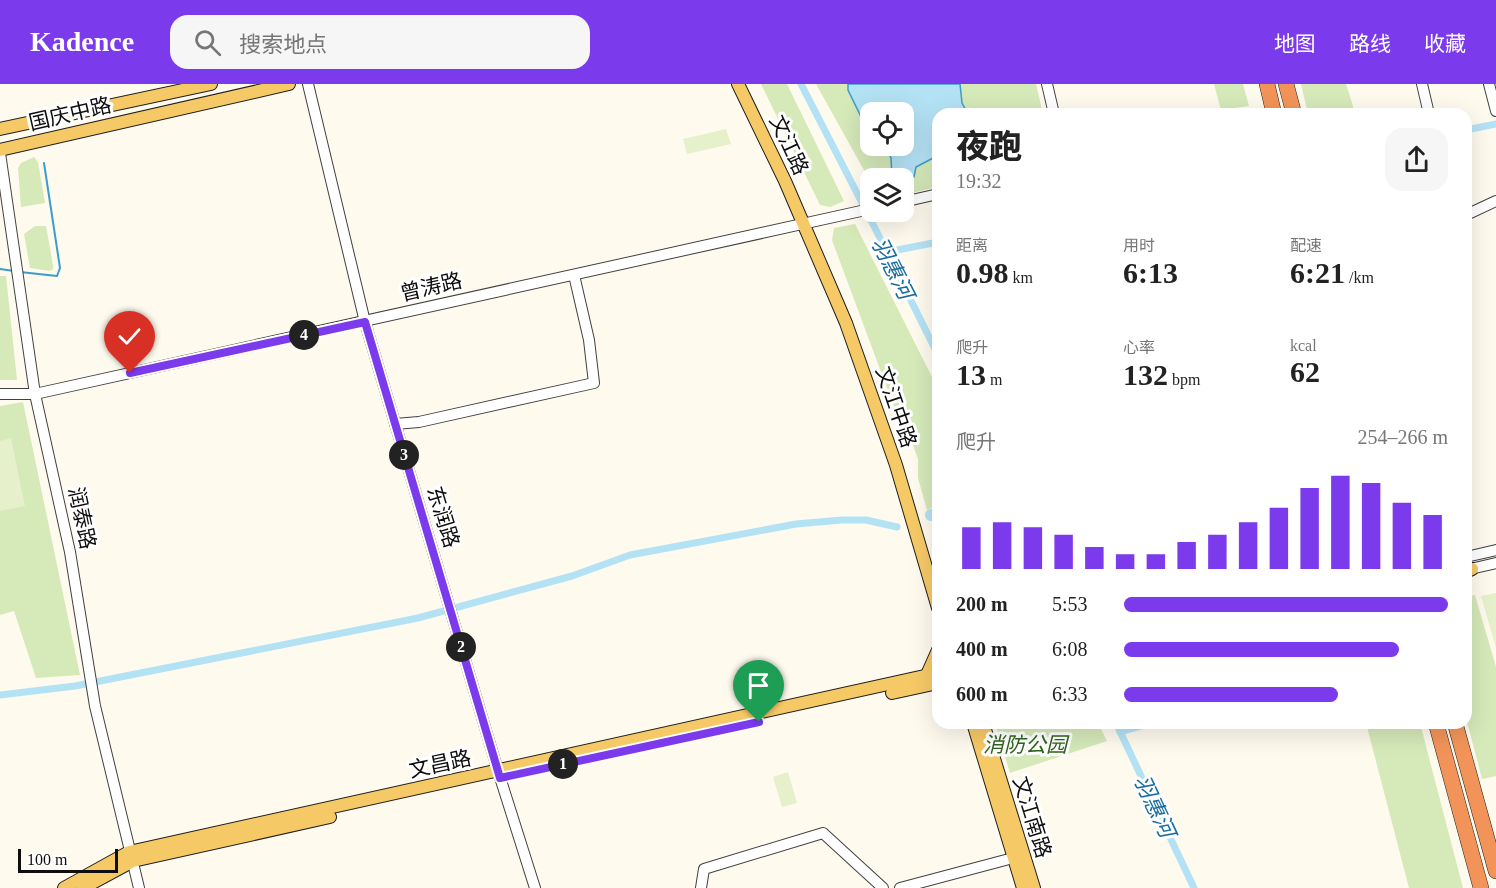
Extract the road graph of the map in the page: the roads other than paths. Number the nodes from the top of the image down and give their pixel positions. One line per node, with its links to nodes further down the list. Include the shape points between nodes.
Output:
1 (212, 84): 16 (main road)
2 (289, 84): 17 (main road, 国庆中路)
3 (308, 84): 25 (street, 东润路)
4 (738, 84): 23 (main road, 文江路)
5 (744, 84): 23 (main road)
6 (1047, 84): 11 (street)
7 (1267, 84): 12 (highway)
8 (1286, 84): 13 (highway)
9 (1422, 84): 14 (street)
10 (1490, 84): 15 (street)
11 (1053, 108)
12 (1273, 108)
13 (1292, 108)
14 (1428, 108)
15 (1496, 111)
16 (0, 129)
17 (0, 152): 26 (street, 润泰路)
18 (932, 195): 19 (street)
19 (914, 199)
20 (1496, 201): 22 (street)
21 (860, 211): 23 (street, 曾涛路)
22 (1472, 212)
23 (807, 223): 24 (street, 曾涛路); 31 (main road, 文江中路, via 853,326); 34 (main road, 文江中路, via 896,465)
24 (574, 275): 25 (street, 曾涛路); 28 (street, via 594,383)
25 (365, 322): 26 (street, 曾涛路); 28 (street, 东润路)
26 (35, 393): 27 (street, 曾涛路); 41 (street, 润泰路, via 70,552 95,706)
27 (0, 394)
28 (395, 424): 40 (street, 东润路)
29 (1496, 550): 30 (street)
30 (1472, 556)
31 (932, 562)
32 (1496, 563): 33 (street)
33 (1472, 569)
34 (932, 588)
35 (932, 681): 40 (main road, 文昌路)
36 (975, 729): 42 (main road, 文江南路)
37 (985, 729): 52 (main road, 文江南路)
38 (1438, 729): 53 (highway)
39 (1457, 729): 43 (highway)
40 (499, 775): 41 (main road, 文昌路); 47 (street, 东润路)
41 (131, 857): 44 (main road, 文昌路); 45 (main road, 文昌路); 46 (street, 润泰路)
42 (1013, 858): 50 (street); 51 (main road, 文江南路)
43 (1496, 871)
44 (64, 888)
45 (83, 888)
46 (139, 888)
47 (536, 888)
48 (701, 888): 49 (street, via 704,869 823,833)
49 (883, 888)
50 (900, 888)
51 (1023, 888)
52 (1034, 888)
53 (1481, 888)

